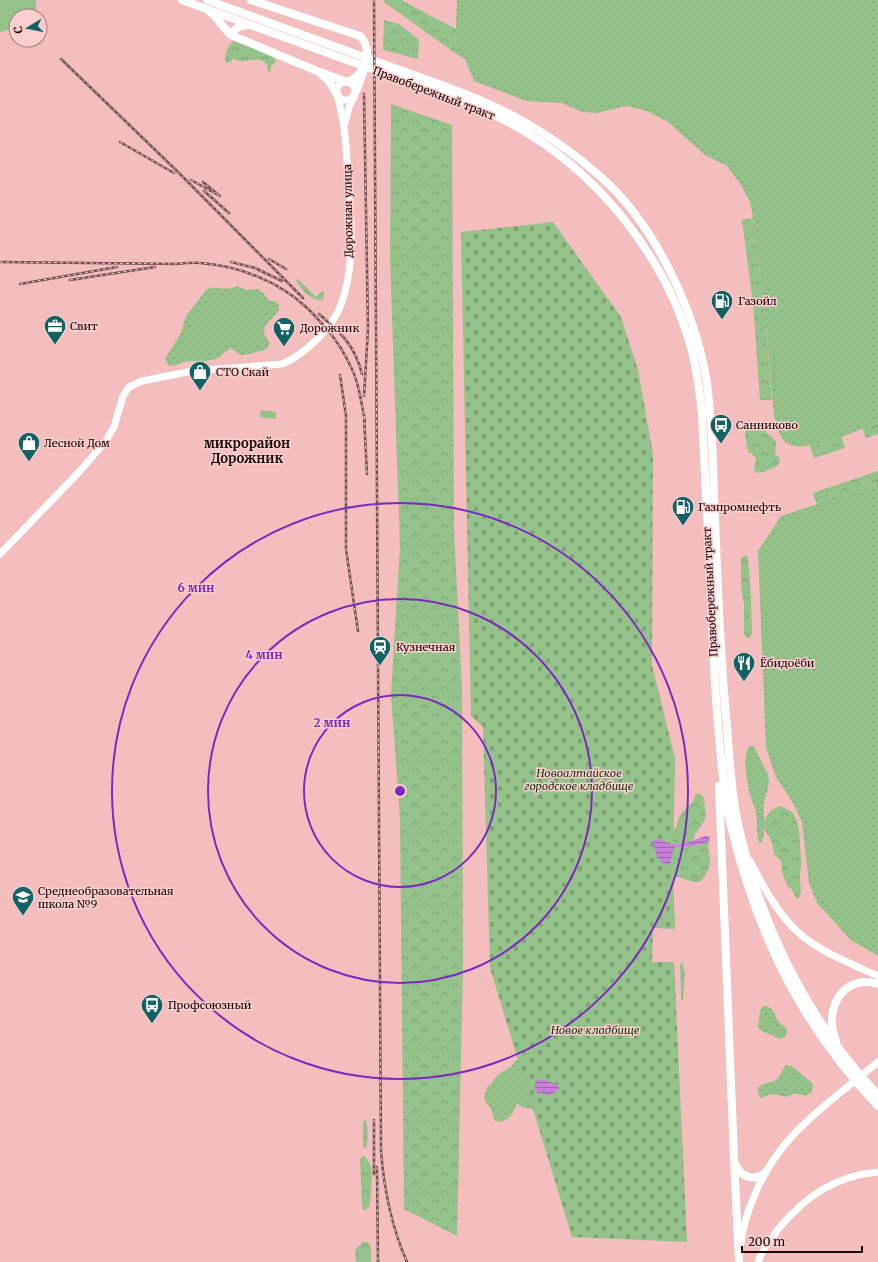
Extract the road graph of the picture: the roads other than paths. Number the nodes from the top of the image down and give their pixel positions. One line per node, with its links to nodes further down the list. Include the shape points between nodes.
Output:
1 (182, 0): 3 (highway, Правобережный тракт)
2 (251, 0): 7 (highway, via 360,36 368,52)
3 (207, 2): 4 (highway, Правобережный тракт); 5 (highway); 6 (highway, Правобережный тракт)
4 (248, 25): 5 (highway, via 239,26); 6 (highway, Правобережный тракт)
5 (231, 35): 8 (highway)
6 (348, 56): 9 (highway, Правобережный тракт)
7 (363, 69): 10 (highway); 12 (highway)
8 (317, 71): 10 (highway); 11 (highway, via 329,81)
9 (389, 71): 14 (highway, Правобережный тракт, via 484,102 555,141 614,189); 15 (highway, Правобережный тракт, via 508,122 550,148 605,198)
10 (347, 82): 11 (street, via 342,82 338,86); 12 (street, via 354,87)
11 (337, 95): 12 (street, via 346,101); 13 (street)
12 (354, 95): 13 (street, via 348,110)
13 (345, 130): 16 (street, Дорожная улица, via 350,252 343,298 334,319 295,358 282,364 192,371 129,386 123,396 114,427 105,442)
14 (659, 252): 15 (highway, via 615,195 610,193 611,198 638,233); 17 (highway, Правобережный тракт, via 682,300 699,348 706,379 710,416 721,661)
15 (650, 257): 17 (highway, Правобережный тракт, via 672,298 696,366 702,414)
16 (0, 554)
17 (720, 703): 18 (highway, Правобережный тракт, via 737,819); 24 (highway, Правобережный тракт, via 724,787 730,821 748,889 761,924 784,976 816,1030 857,1084); 25 (highway)
18 (746, 851): 19 (street, via 765,888 793,927 812,942); 21 (highway, Правобережный тракт, via 780,950 806,999)
19 (878, 976)
20 (878, 984): 21 (highway, via 855,984 843,991 835,1002 832,1027)
21 (842, 1053): 23 (highway, Правобережный тракт)
22 (877, 1063): 27 (street, via 794,1133)
23 (878, 1095)
24 (878, 1106)
25 (734, 1158): 27 (highway, via 738,1170 749,1178 760,1177); 28 (highway)
26 (878, 1172): 29 (street, via 846,1178 812,1196 787,1219 765,1247)
27 (765, 1173): 28 (street, via 744,1225)
28 (739, 1262)
29 (758, 1262)

